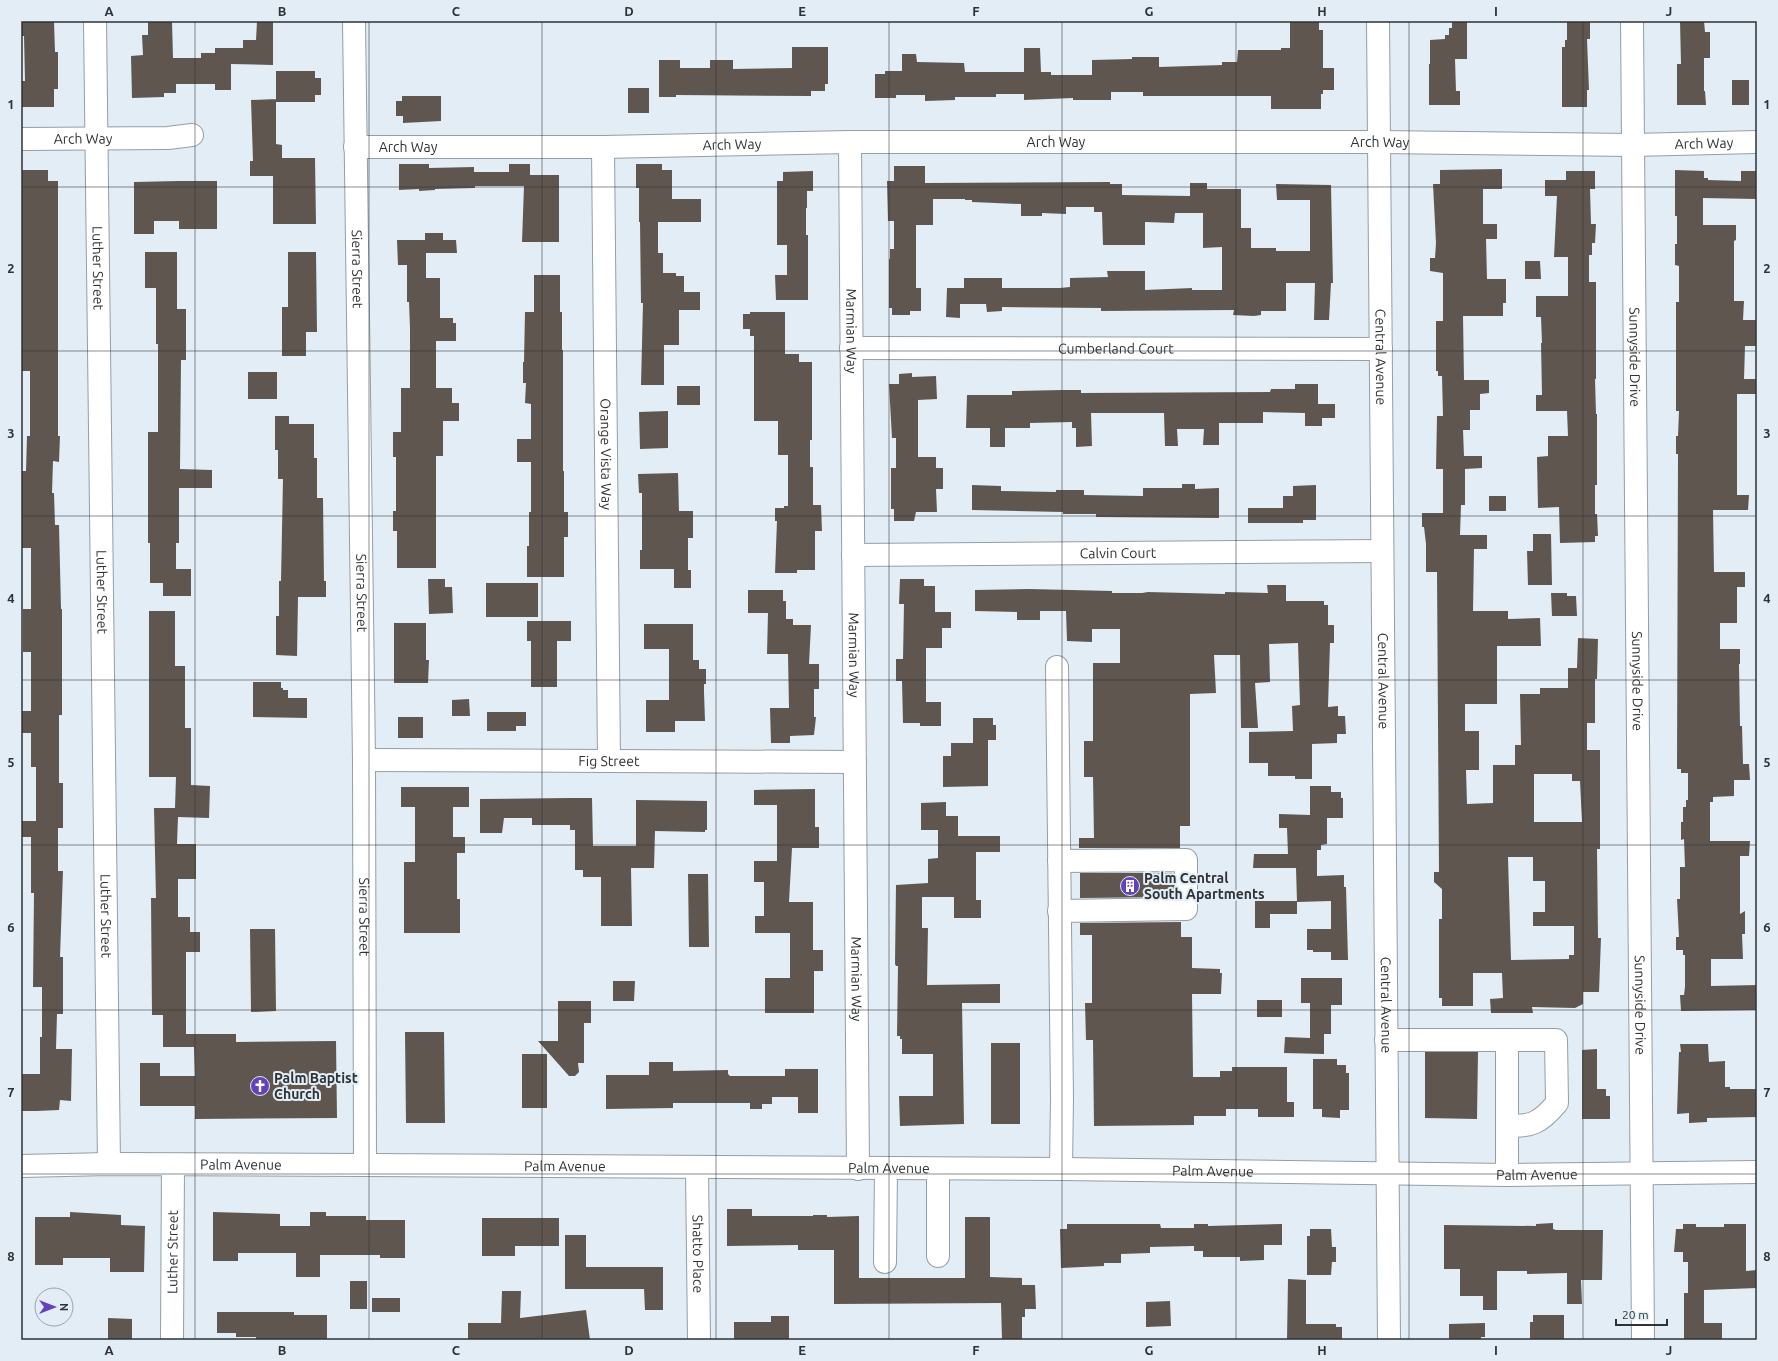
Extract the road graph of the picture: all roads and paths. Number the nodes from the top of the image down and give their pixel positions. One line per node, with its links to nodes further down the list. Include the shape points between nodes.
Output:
1 (95, 21): 6 (street, Luther Street)
2 (354, 21): 12 (street, Sierra Street)
3 (1378, 21): 9 (street, Central Avenue)
4 (1632, 21): 11 (street, Sunnyside Drive)
5 (192, 135): 6 (street, Arch Way, via 168,138)
6 (96, 138): 7 (street, Arch Way); 27 (street, Luther Street)
7 (21, 139)
8 (850, 142): 9 (street, Arch Way); 13 (street, Arch Way); 14 (street, Marmian Way)
9 (1379, 142): 11 (street, Arch Way); 15 (street, Central Avenue)
10 (1757, 142): 11 (street, Arch Way)
11 (1633, 145): 36 (street, Sunnyside Drive)
12 (355, 147): 13 (street, Arch Way); 19 (street, Sierra Street)
13 (603, 147): 20 (street, Orange Vista Way)
14 (851, 348): 15 (street, Cumberland Court); 17 (street, Marmian Way)
15 (1381, 349): 16 (street, Central Avenue)
16 (1382, 551): 17 (street, Calvin Court); 24 (street, Central Avenue)
17 (853, 555): 21 (street, Marmian Way)
18 (1057, 667): 22 (street)
19 (364, 760): 20 (street, Fig Street); 29 (street, Sierra Street)
20 (609, 760): 21 (street, Fig Street)
21 (855, 762): 32 (street, Marmian Way)
22 (1059, 861): 23 (street); 23 (street, via 1186,860 1186,909)
23 (1059, 911): 35 (street)
24 (1386, 1040): 25 (street); 38 (street, Central Avenue)
25 (1507, 1040): 26 (street); 26 (street, via 1556,1040 1557,1103 1547,1114 1526,1126)
26 (1507, 1125): 39 (street)
27 (109, 1164): 28 (street, Palm Avenue); 30 (street, Palm Avenue)
28 (173, 1165): 29 (street, Palm Avenue); 42 (street, Luther Street)
29 (364, 1165): 31 (street, Palm Avenue)
30 (21, 1166)
31 (697, 1168): 32 (street, Palm Avenue); 43 (street, Shatto Place)
32 (858, 1169): 33 (street, Palm Avenue)
33 (886, 1169): 34 (street, Palm Avenue); 41 (street)
34 (938, 1169): 35 (street, Palm Avenue); 40 (street)
35 (1061, 1169): 38 (street, Palm Avenue)
36 (1641, 1172): 37 (street, Palm Avenue); 39 (street, Palm Avenue); 45 (street, Sunnyside Drive)
37 (1757, 1172)
38 (1387, 1173): 39 (street, Palm Avenue); 44 (street, Central Avenue)
39 (1507, 1174)
40 (938, 1256)
41 (885, 1262)
42 (172, 1340)
43 (699, 1340)
44 (1389, 1340)
45 (1643, 1340)

